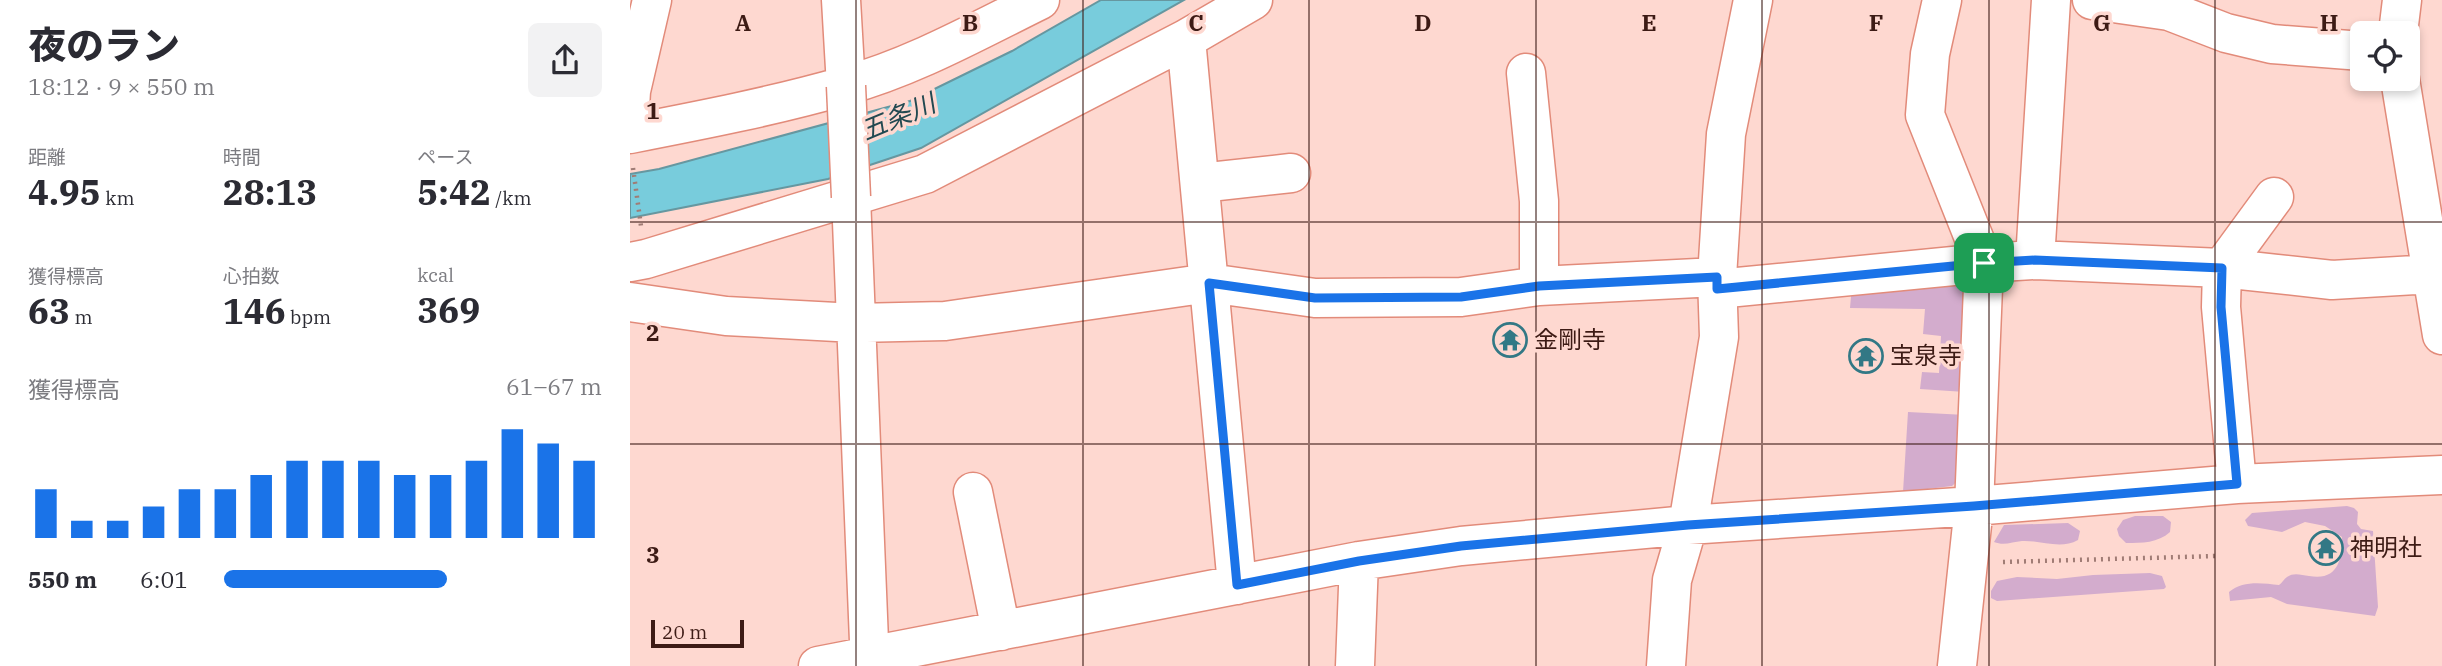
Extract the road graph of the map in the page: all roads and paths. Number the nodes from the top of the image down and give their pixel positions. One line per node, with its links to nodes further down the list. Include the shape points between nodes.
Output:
1 (652, 0): 16 (street)
2 (841, 0): 14 (street)
3 (1040, 0): 14 (street, via 917,60)
4 (1253, 0): 11 (street)
5 (1753, 0): 27 (street, via 1726,134)
6 (1942, 0): 24 (street, via 1930,54 1925,115)
7 (2051, 0): 23 (street)
8 (2092, 0): 12 (street, via 2169,11 2225,33 2272,44)
9 (2402, 0): 10 (street)
10 (2399, 21)
11 (1186, 39): 19 (street); 20 (street, via 925,174)
12 (2350, 50)
13 (1527, 73): 29 (street, via 1539,201)
14 (846, 86): 17 (street, via 740,112); 20 (street, bridge)
15 (2402, 91): 28 (street)
16 (630, 108)
17 (631, 147): 22 (path)
18 (1291, 173): 19 (street)
19 (1199, 183): 26 (street)
20 (850, 197): 22 (street); 31 (street)
21 (2274, 197): 25 (street)
22 (637, 253): 30 (street)
23 (2035, 260): 24 (street); 25 (street)
24 (1984, 263): 27 (street); 36 (street)
25 (2222, 268): 28 (street, via 2332,280); 34 (street, via 2221,307)
26 (1209, 283): 29 (street, via 1315,298 1461,297); 31 (street, via 945,321); 41 (street)
27 (1717, 283): 29 (street); 37 (street, via 1719,337)
28 (2436, 284): 32 (street)
29 (1539, 286)
30 (630, 302): 31 (street, via 726,316)
31 (855, 323): 43 (street)
32 (2442, 335)
33 (2442, 475): 34 (street)
34 (2237, 484): 36 (street)
35 (973, 492): 42 (street)
36 (1974, 506): 37 (street); 40 (street)
37 (1688, 525): 39 (street, via 1461,546); 46 (street, via 1672,580)
38 (2217, 556): 40 (path)
39 (1359, 561): 41 (street); 45 (street)
40 (1967, 563): 47 (street)
41 (1237, 585): 42 (street)
42 (1001, 631): 43 (street)
43 (870, 661): 44 (street)
44 (818, 666)
45 (1355, 666)
46 (1666, 666)
47 (1957, 666)

